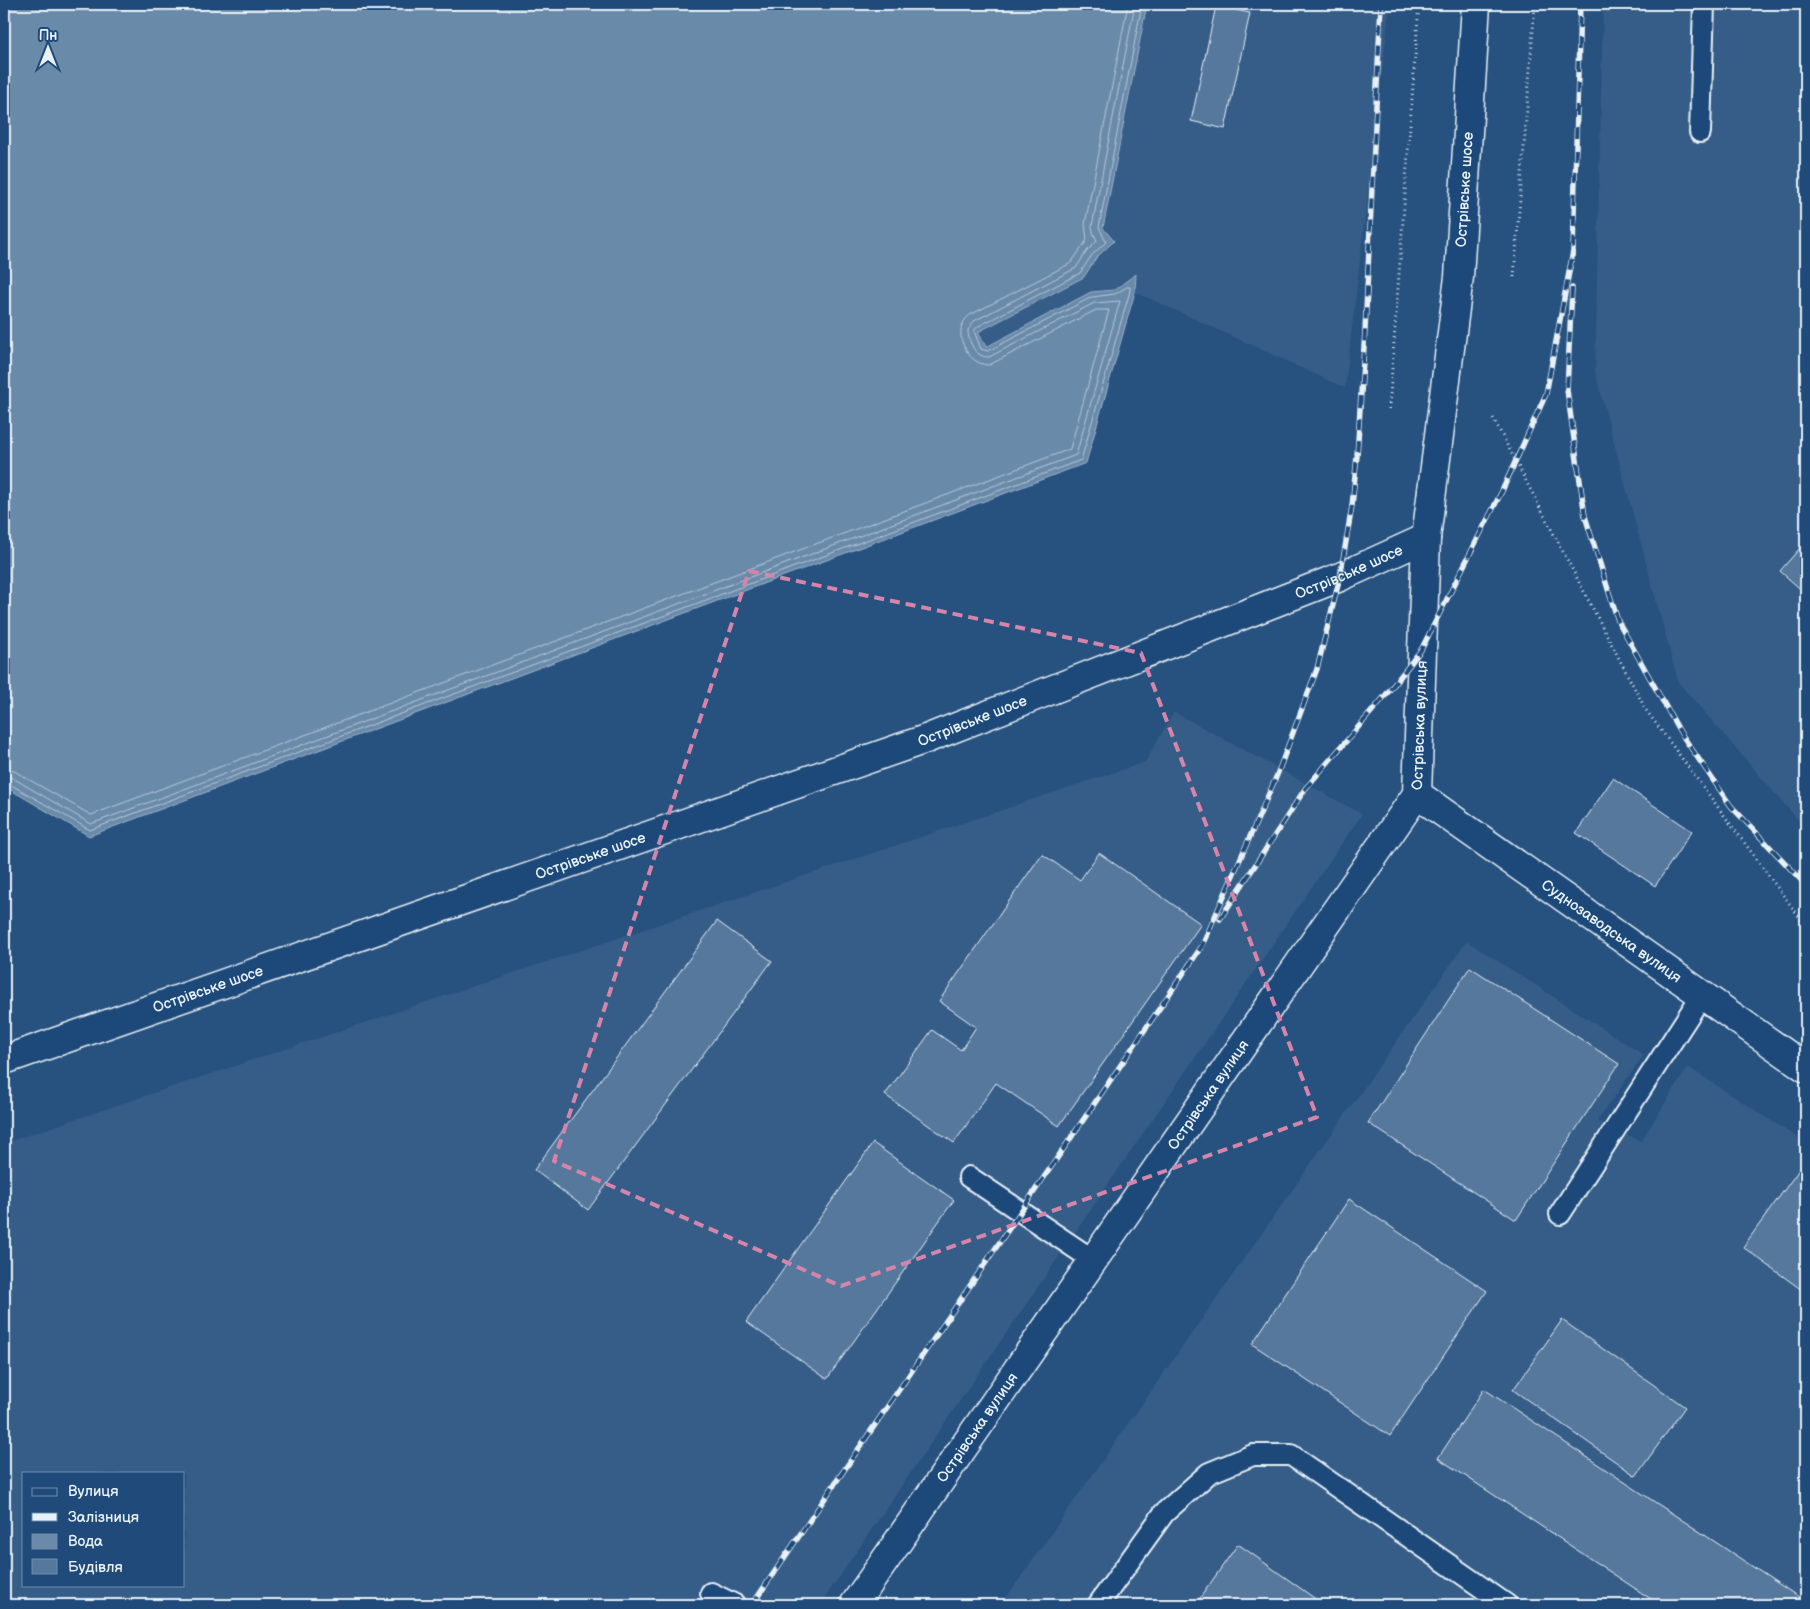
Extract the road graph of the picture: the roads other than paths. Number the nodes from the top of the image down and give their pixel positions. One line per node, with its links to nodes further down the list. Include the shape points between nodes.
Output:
1 (1476, 4): 4 (street, Острівське шосе, via 1459,277)
2 (1704, 4): 3 (lane)
3 (1700, 132)
4 (1426, 538): 5 (street, Острівська вулиця); 7 (street, Острівське шосе, via 1340,578 926,739)
5 (1417, 794): 6 (street, Суднозаводська вулиця); 11 (street, Острівська вулиця)
6 (1702, 995): 8 (street, Суднозаводська вулиця); 10 (lane)
7 (4, 1060)
8 (1806, 1068)
9 (969, 1178): 11 (lane)
10 (1560, 1214)
11 (1093, 1260): 14 (street, Острівська вулиця)
12 (711, 1592): 13 (lane)
13 (735, 1605)
14 (854, 1605)
15 (1098, 1605): 16 (lane, via 1164,1513 1209,1473 1253,1455 1291,1455)
16 (1507, 1605)

